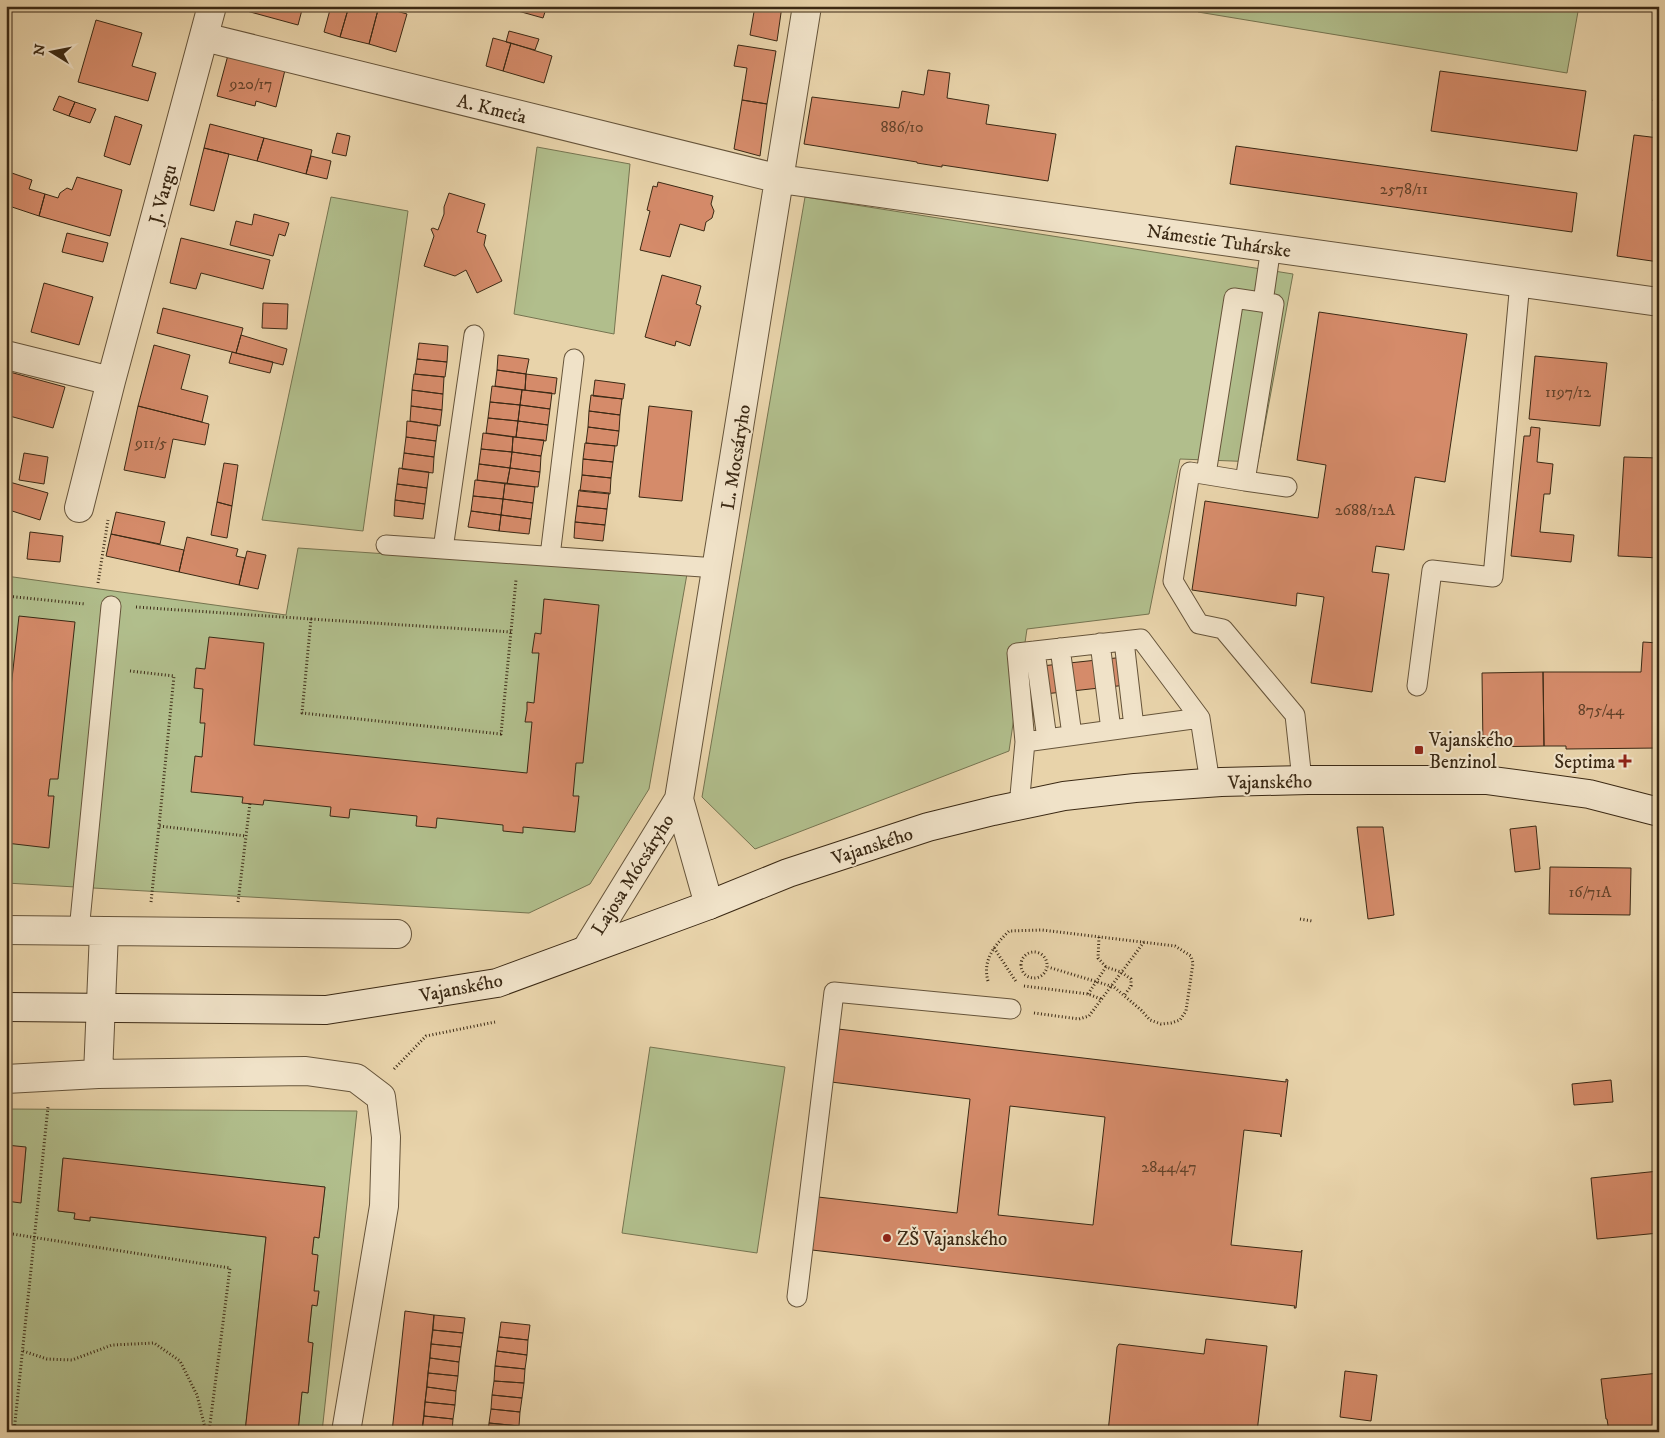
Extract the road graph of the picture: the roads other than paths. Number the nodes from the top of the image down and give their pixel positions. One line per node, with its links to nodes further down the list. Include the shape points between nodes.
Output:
1 (212, 6): 3 (street, J. Vargu)
2 (807, 6): 4 (street, L. Mocsáryho)
3 (204, 37): 4 (street, A. Kmeťa); 12 (street, J. Vargu)
4 (780, 178): 5 (street, Námestie Tuhárske); 20 (street, L. Mocsáryho)
5 (1271, 248): 6 (street, Námestie Tuhárske); 7 (lane)
6 (1520, 282): 8 (street, Námestie Tuhárske); 26 (lane, via 1494,577 1432,570)
7 (1263, 302): 13 (lane, via 1234,298); 14 (lane, via 1274,304)
8 (1659, 302)
9 (474, 335): 18 (lane)
10 (6, 355): 12 (street)
11 (574, 359): 19 (lane)
12 (111, 381): 16 (street, J. Vargu)
13 (1206, 474): 14 (lane); 33 (lane, via 1190,472 1173,581 1199,624 1223,629 1295,715)
14 (1246, 481): 15 (lane)
15 (1287, 487)
16 (79, 508)
17 (386, 545): 18 (lane)
18 (443, 549): 19 (lane)
19 (550, 556): 20 (lane)
20 (716, 568): 35 (street, L. Mocsáryho)
21 (103, 605): 40 (lane, via 104,668)
22 (1124, 641): 23 (lane); 27 (lane, via 1141,639); 28 (lane)
23 (1100, 643): 24 (lane); 29 (lane)
24 (1060, 648): 25 (lane); 30 (lane)
25 (1035, 651): 31 (lane); 32 (lane, via 1018,653)
26 (1417, 686)
27 (1200, 718): 28 (lane); 34 (lane)
28 (1134, 727): 29 (lane)
29 (1111, 730): 30 (lane)
30 (1072, 736): 31 (lane)
31 (1047, 739): 32 (lane)
32 (1025, 742): 36 (lane)
33 (1302, 780): 34 (street, Vajanského); 37 (street, Vajanského, via 1486,780 1589,794)
34 (1210, 783): 36 (street, Vajanského, via 1064,796)
35 (679, 799): 38 (street, L. Mocsáryho); 42 (street, Lajosa Mócsáryho)
36 (1019, 806): 38 (street, Vajanského, via 928,827 867,846)
37 (1659, 812)
38 (709, 905): 42 (street, Vajanského)
39 (6, 930): 40 (street)
40 (91, 932): 41 (street); 44 (street)
41 (397, 934)
42 (586, 950): 44 (street, Vajanského, via 497,983 326,1010)
43 (6, 1006): 44 (street, Vajanského)
44 (101, 1007): 46 (street)
45 (1011, 1009): 48 (lane, via 834,992)
46 (98, 1074): 47 (street); 49 (street, via 306,1071 356,1078 381,1097 386,1138 384,1206)
47 (6, 1079)
48 (797, 1297)
49 (346, 1432)

